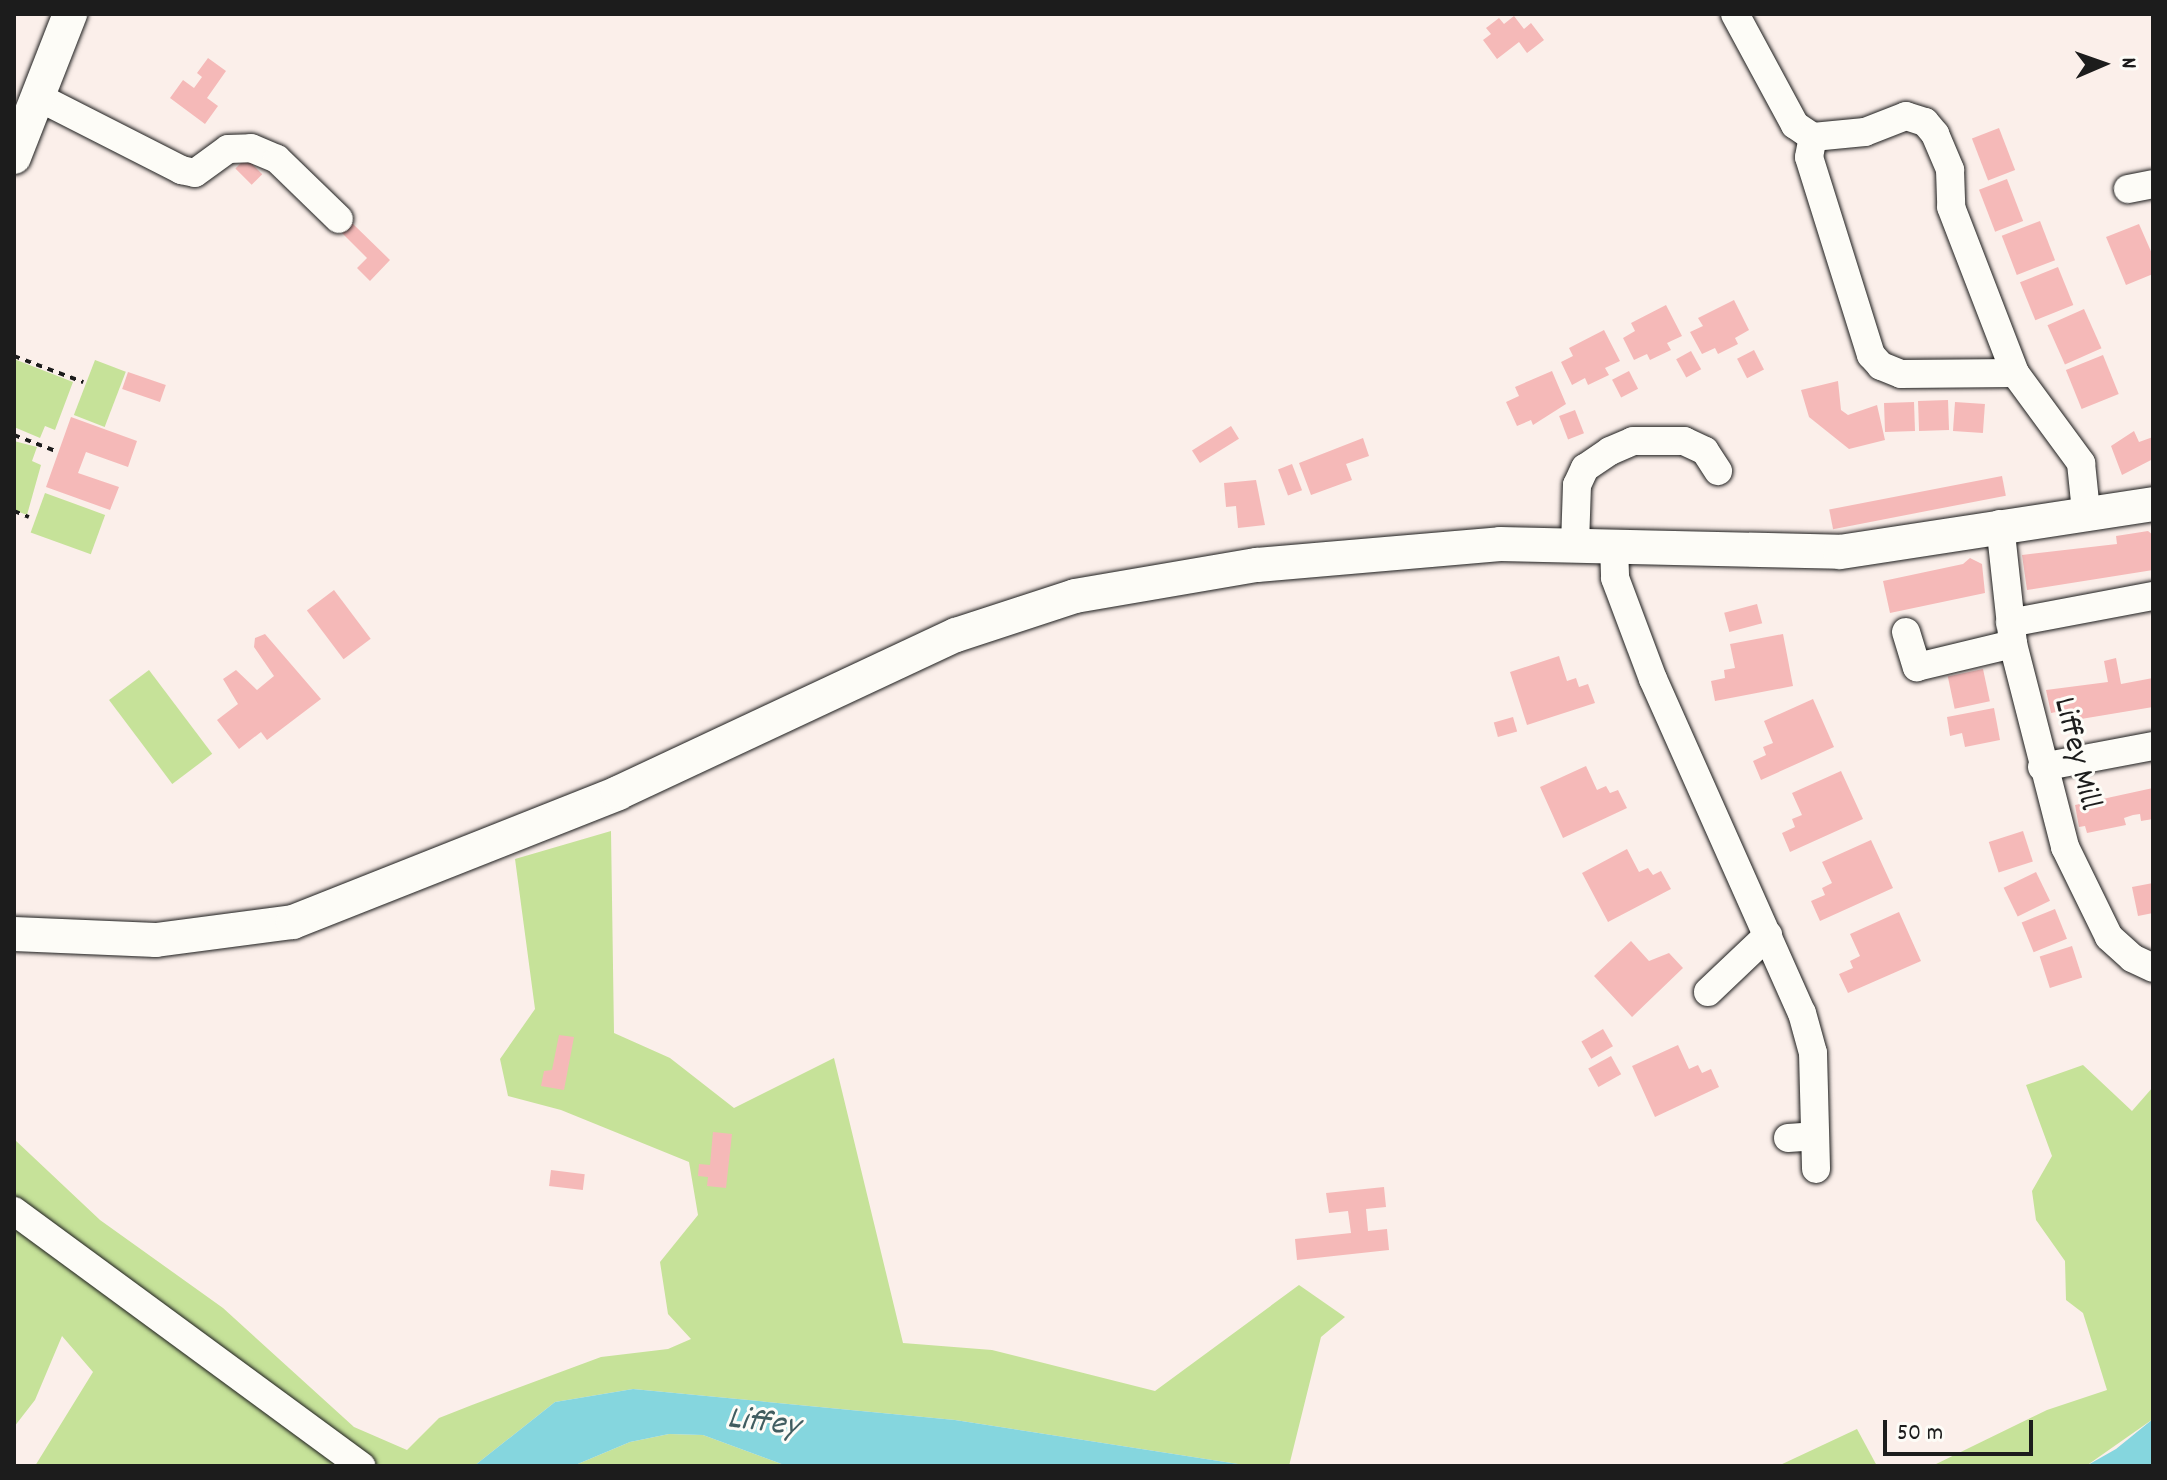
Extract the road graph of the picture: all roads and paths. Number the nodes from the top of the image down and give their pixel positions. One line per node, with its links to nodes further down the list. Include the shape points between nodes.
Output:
1 (70, 14): 3 (main road)
2 (1735, 14): 4 (street, via 1795,125)
3 (38, 97): 5 (main road); 6 (street, via 181,170 195,173 228,149 251,148 277,159)
4 (1813, 137): 8 (street, via 1809,157 1871,355 1901,374); 8 (street, via 1865,132 1906,116 1925,122 1950,170 1951,207)
5 (14, 157)
6 (339, 219)
7 (14, 356): 9 (path)
8 (2015, 373): 15 (street, via 2081,463)
9 (83, 382)
10 (14, 435): 11 (path)
11 (58, 452)
12 (1718, 471): 18 (street, via 1705,451 1684,441 1633,441 1610,451 1585,468 1577,485)
13 (2153, 504): 15 (main road)
14 (14, 511): 16 (path)
15 (2086, 511): 17 (main road)
16 (29, 517)
17 (2000, 524): 19 (main road, via 1840,552); 22 (street, Liffey Mill)
18 (1575, 545): 19 (main road); 25 (main road, via 1500,544 1257,565 1075,596 956,635 618,793 293,922 156,940)
19 (1614, 546): 26 (street, via 1615,578 1653,679)
20 (2153, 596): 22 (street)
21 (1906, 632): 22 (street, via 1917,667)
22 (2012, 634): 24 (street, Liffey Mill)
23 (2153, 746): 24 (street)
24 (2042, 767): 27 (street, Liffey Mill, via 2065,847 2109,937)
25 (14, 934)
26 (1768, 935): 28 (street); 29 (street, via 1813,1053 1801,1137)
27 (2153, 968)
28 (1708, 992)
29 (1816, 1169)
30 (14, 1211): 31 (street)
31 (361, 1466)

